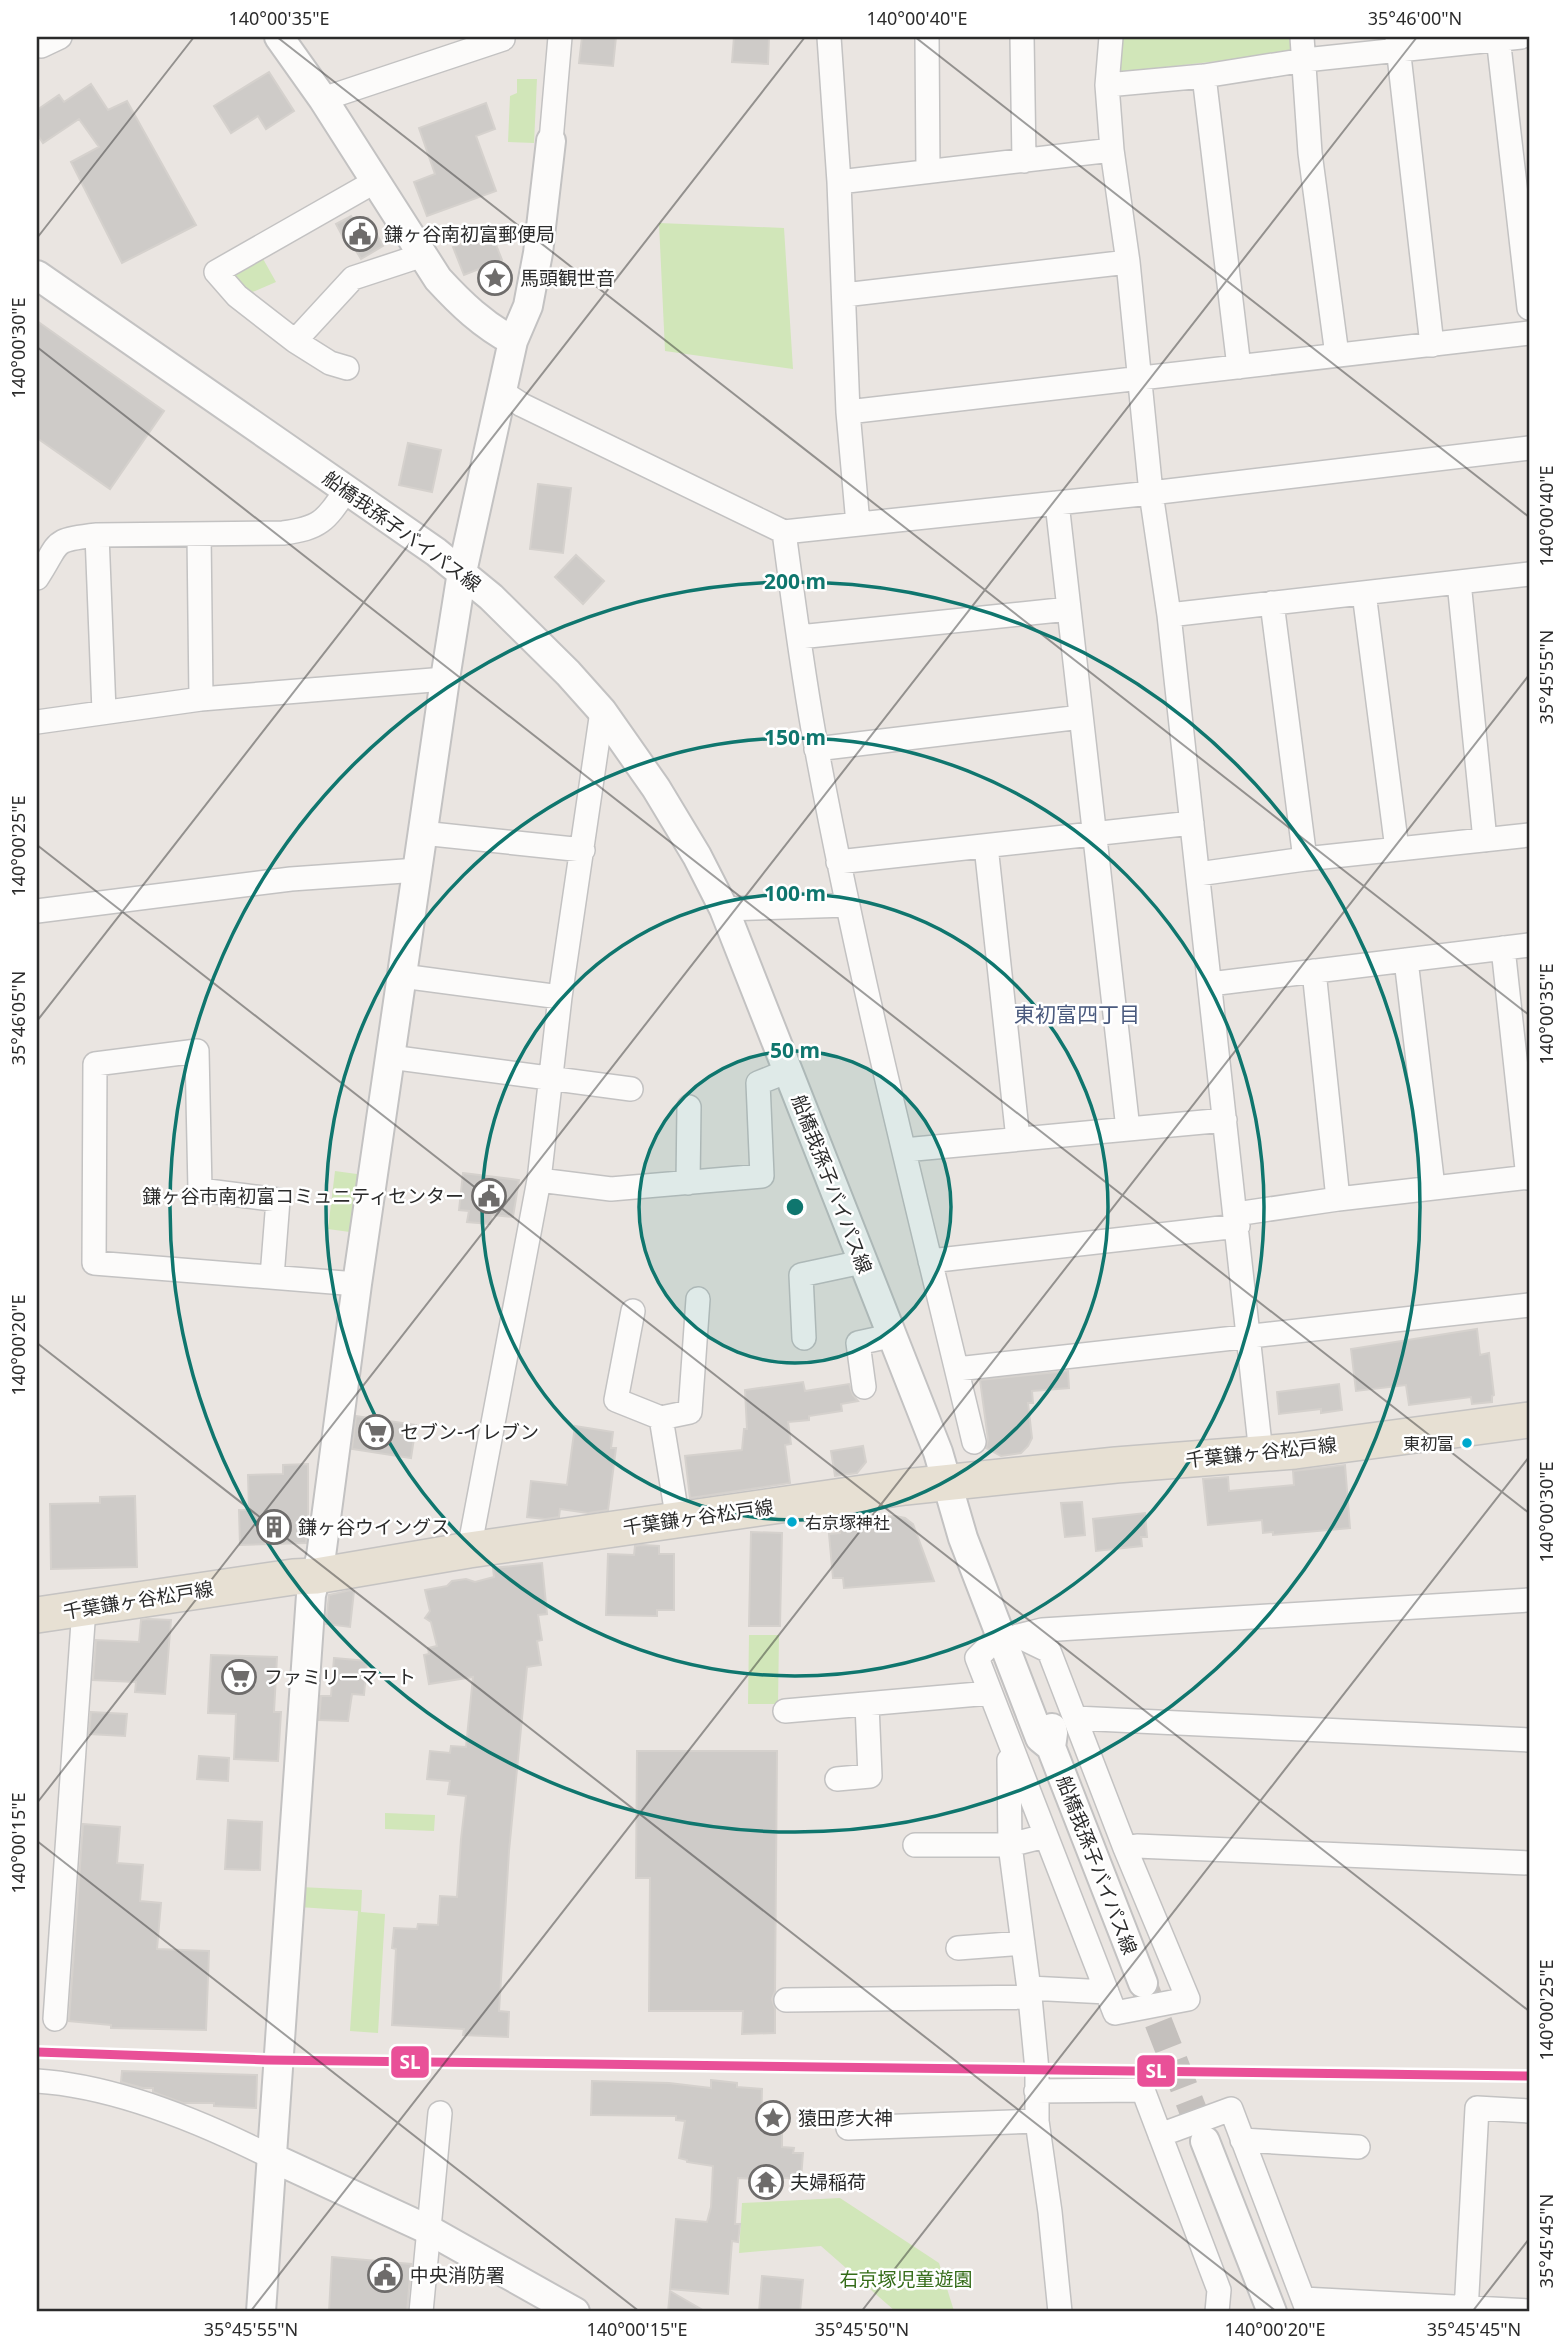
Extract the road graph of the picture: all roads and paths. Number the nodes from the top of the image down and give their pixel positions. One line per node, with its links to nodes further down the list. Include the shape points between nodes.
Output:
1 (37, 37): 2 (street, via 41,46)
2 (60, 37)
3 (279, 37): 16 (street)
4 (502, 37): 16 (street)
5 (560, 37): 17 (street)
6 (829, 37): 22 (street)
7 (927, 37): 20 (street)
8 (1022, 37): 19 (street)
9 (1111, 37): 15 (street)
10 (1302, 37): 13 (street)
11 (1506, 38): 12 (street); 27 (street)
12 (1398, 44): 13 (street); 31 (street)
13 (1305, 60): 14 (street); 32 (street, via 1310,153)
14 (1204, 76): 15 (street); 33 (street)
15 (1107, 85): 18 (street)
16 (323, 99): 21 (street)
17 (551, 141): 30 (street, via 528,306)
18 (1112, 150): 19 (street); 24 (street)
19 (1024, 160): 20 (street)
20 (928, 171): 22 (street)
21 (374, 182): 23 (street); 29 (street, via 216,272 237,296)
22 (839, 182): 26 (street)
23 (423, 255): 29 (street, via 353,278); 30 (street, via 458,302 489,329)
24 (1128, 262): 26 (street); 35 (street)
25 (37, 275): 39 (street, 船橋我孫子バイパス線)
26 (844, 295): 37 (street)
27 (1529, 308)
28 (1529, 333): 31 (street)
29 (295, 341): 34 (street)
30 (513, 341): 36 (street)
31 (1432, 345): 32 (street)
32 (1337, 355): 33 (street)
33 (1239, 367): 35 (street)
34 (347, 368)
35 (1140, 378): 37 (street); 40 (street)
36 (502, 392): 43 (street); 46 (street)
37 (848, 412): 42 (street)
38 (1529, 448): 40 (street)
39 (347, 489): 44 (street, via 326,518 309,530); 46 (street, 船橋我孫子バイパス線)
40 (1151, 492): 41 (street); 53 (street)
41 (1056, 503): 42 (street); 52 (street)
42 (858, 524): 43 (street)
43 (784, 532): 54 (street)
44 (199, 534): 45 (street); 56 (street)
45 (97, 535): 48 (street, via 66,538 57,544); 57 (street)
46 (462, 572): 55 (street); 58 (street, 船橋我孫子バイパス線, via 527,631)
47 (1529, 574): 49 (street)
48 (37, 578)
49 (1459, 582): 50 (street); 66 (street)
50 (1364, 593): 51 (street); 68 (street)
51 (1272, 603): 53 (street); 70 (street)
52 (1069, 609): 54 (street); 59 (street)
53 (1169, 615): 62 (street)
54 (799, 637): 61 (street)
55 (445, 679): 56 (street); 63 (street)
56 (201, 699): 57 (street)
57 (104, 711): 60 (street)
58 (602, 711): 69 (street); 75 (street, 船橋我孫子バイパス線, via 656,788)
59 (1081, 717): 61 (street); 64 (street)
60 (37, 722)
61 (816, 748): 71 (street)
62 (1192, 823): 64 (street); 73 (street)
63 (422, 833): 69 (street); 72 (street)
64 (1094, 834): 67 (street); 90 (street)
65 (1529, 835): 66 (street)
66 (1485, 840): 68 (street)
67 (986, 846): 71 (street); 91 (street)
68 (1397, 849): 70 (street)
69 (583, 850): 83 (street)
70 (1305, 859): 73 (street)
71 (838, 862): 74 (street)
72 (418, 870): 76 (street, via 291,879); 81 (street)
73 (1198, 874): 82 (street)
74 (848, 905): 75 (street); 92 (street)
75 (724, 909): 85 (street, 船橋我孫子バイパス線)
76 (37, 911)
77 (1529, 945): 78 (street)
78 (1503, 948): 79 (street); 93 (street)
79 (1406, 960): 80 (street); 96 (street)
80 (1314, 971): 82 (street); 97 (street)
81 (402, 976): 83 (street); 84 (street)
82 (1210, 984): 89 (street)
83 (560, 997): 86 (street)
84 (390, 1057): 86 (street); 102 (street)
85 (788, 1071): 95 (street, via 758,1083 762,1177); 100 (street, 船橋我孫子バイパス線)
86 (551, 1077): 87 (street); 94 (street)
87 (631, 1089)
88 (689, 1107): 95 (street)
89 (1225, 1120): 90 (street); 98 (street)
90 (1128, 1129): 91 (street)
91 (1018, 1139): 92 (street)
92 (904, 1150): 99 (street)
93 (1529, 1177): 96 (street)
94 (539, 1180): 95 (street, via 611,1189); 117 (street)
95 (688, 1183)
96 (1433, 1187): 97 (street)
97 (1338, 1199): 98 (street)
98 (1237, 1220): 99 (street); 107 (street)
99 (930, 1261): 109 (street)
100 (862, 1262): 106 (street, 船橋我孫子バイパス線); 108 (street, via 801,1275)
101 (272, 1277): 101 (street, via 94,1262 95,1064 197,1051 200,1190 278,1200); 102 (street)
102 (357, 1284): 118 (street)
103 (698, 1299): 111 (street, via 690,1412)
104 (1529, 1305): 107 (street)
105 (633, 1311): 111 (street, via 616,1400)
106 (890, 1336): 110 (street, via 858,1343); 115 (street, 船橋我孫子バイパス線)
107 (1250, 1337): 109 (street); 114 (street)
108 (804, 1338)
109 (957, 1369): 113 (street)
110 (864, 1387)
111 (661, 1418): 116 (street)
112 (1529, 1420): 114 (main road, 千葉鎌ヶ谷松戸線)
113 (974, 1442)
114 (1261, 1454): 115 (main road, 千葉鎌ヶ谷松戸線)
115 (947, 1482): 116 (main road, 千葉鎌ヶ谷松戸線); 122 (street, 船橋我孫子バイパス線, via 963,1538)
116 (678, 1521): 117 (main road, 千葉鎌ヶ谷松戸線)
117 (469, 1550): 118 (main road, 千葉鎌ヶ谷松戸線)
118 (316, 1576): 120 (main road, 千葉鎌ヶ谷松戸線); 152 (street, via 311,1595)
119 (1529, 1600): 122 (street)
120 (84, 1608): 121 (main road, 千葉鎌ヶ谷松戸線); 141 (street)
121 (37, 1615)
122 (1009, 1635): 123 (street, via 977,1658); 126 (street, via 1049,1651); 137 (street, 船橋我孫子バイパス線, via 1040,1738 1051,1747)
123 (990, 1693): 124 (street); 128 (street)
124 (867, 1704): 125 (street); 129 (street, via 870,1776)
125 (785, 1711)
126 (1075, 1718): 127 (street); 133 (street)
127 (1529, 1740)
128 (1008, 1743): 130 (street); 132 (street)
129 (837, 1779)
130 (1045, 1836): 132 (street); 138 (street)
131 (915, 1845): 132 (street)
132 (1010, 1845): 135 (street)
133 (1125, 1848): 134 (street); 138 (street, via 1188,1999 1115,2012)
134 (1529, 1863)
135 (1023, 1943): 136 (street); 139 (street)
136 (958, 1948)
137 (1143, 1983)
138 (1107, 1992): 139 (street)
139 (1029, 1993): 140 (street); 143 (street)
140 (786, 2000)
141 (55, 2019)
142 (37, 2081): 152 (street, via 97,2091 187,2119)
143 (1036, 2091): 146 (street); 148 (street, via 1143,2090)
144 (1529, 2111): 155 (street, via 1477,2108)
145 (440, 2113): 153 (street)
146 (1037, 2121): 147 (street); 160 (street)
147 (848, 2128)
148 (1160, 2135): 149 (street, via 1231,2109); 161 (street, via 1219,2290)
149 (1242, 2140): 151 (street); 154 (street)
150 (1205, 2141): 162 (street)
151 (1359, 2147)
152 (273, 2158): 153 (street); 157 (street)
153 (429, 2230): 158 (street); 159 (street)
154 (1306, 2305): 155 (street)
155 (1466, 2310): 156 (street)
156 (1529, 2311)
157 (261, 2312)
158 (421, 2312)
159 (575, 2312)
160 (1060, 2312)
161 (1217, 2312)
162 (1272, 2312)

